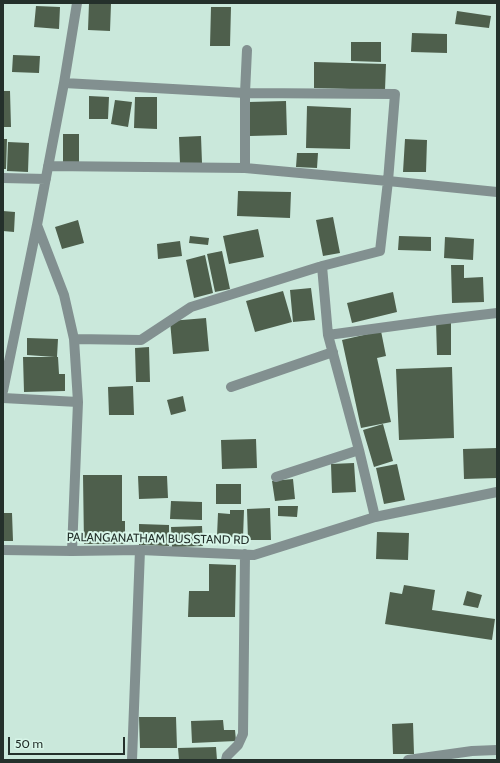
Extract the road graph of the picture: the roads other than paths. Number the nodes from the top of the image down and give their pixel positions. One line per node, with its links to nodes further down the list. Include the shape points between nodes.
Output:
1 (78, 3): 3 (street)
2 (247, 50): 4 (street)
3 (64, 83): 4 (street); 5 (street)
4 (245, 93): 6 (street); 9 (street, via 395,94)
5 (48, 166): 6 (street); 8 (street)
6 (245, 168): 9 (street)
7 (3, 178): 8 (street)
8 (46, 179): 11 (street)
9 (388, 181): 10 (street); 12 (street, via 380,251)
10 (497, 192)
11 (37, 225): 15 (street, via 64,295); 18 (street)
12 (322, 266): 14 (street); 15 (street, via 190,307 141,340)
13 (497, 313): 14 (street)
14 (328, 335): 16 (street)
15 (74, 339): 20 (street)
16 (333, 352): 17 (street); 21 (street)
17 (232, 387)
18 (3, 391)
19 (3, 398): 20 (street)
20 (78, 402): 27 (street)
21 (359, 450): 22 (street); 24 (street)
22 (276, 477)
23 (497, 492): 24 (street, PALANGANATHAM BUS STAND RD)
24 (375, 518): 28 (street, PALANGANATHAM BUS STAND RD, via 254,555)
25 (3, 550): 27 (street, PALANGANATHAM BUS STAND RD)
26 (140, 550): 27 (street, PALANGANATHAM BUS STAND RD); 28 (street, PALANGANATHAM BUS STAND RD); 30 (street)
27 (72, 551)
28 (245, 554): 31 (street, via 243,734)
29 (497, 750): 32 (street)
30 (132, 760)
31 (226, 760)
32 (408, 760)

